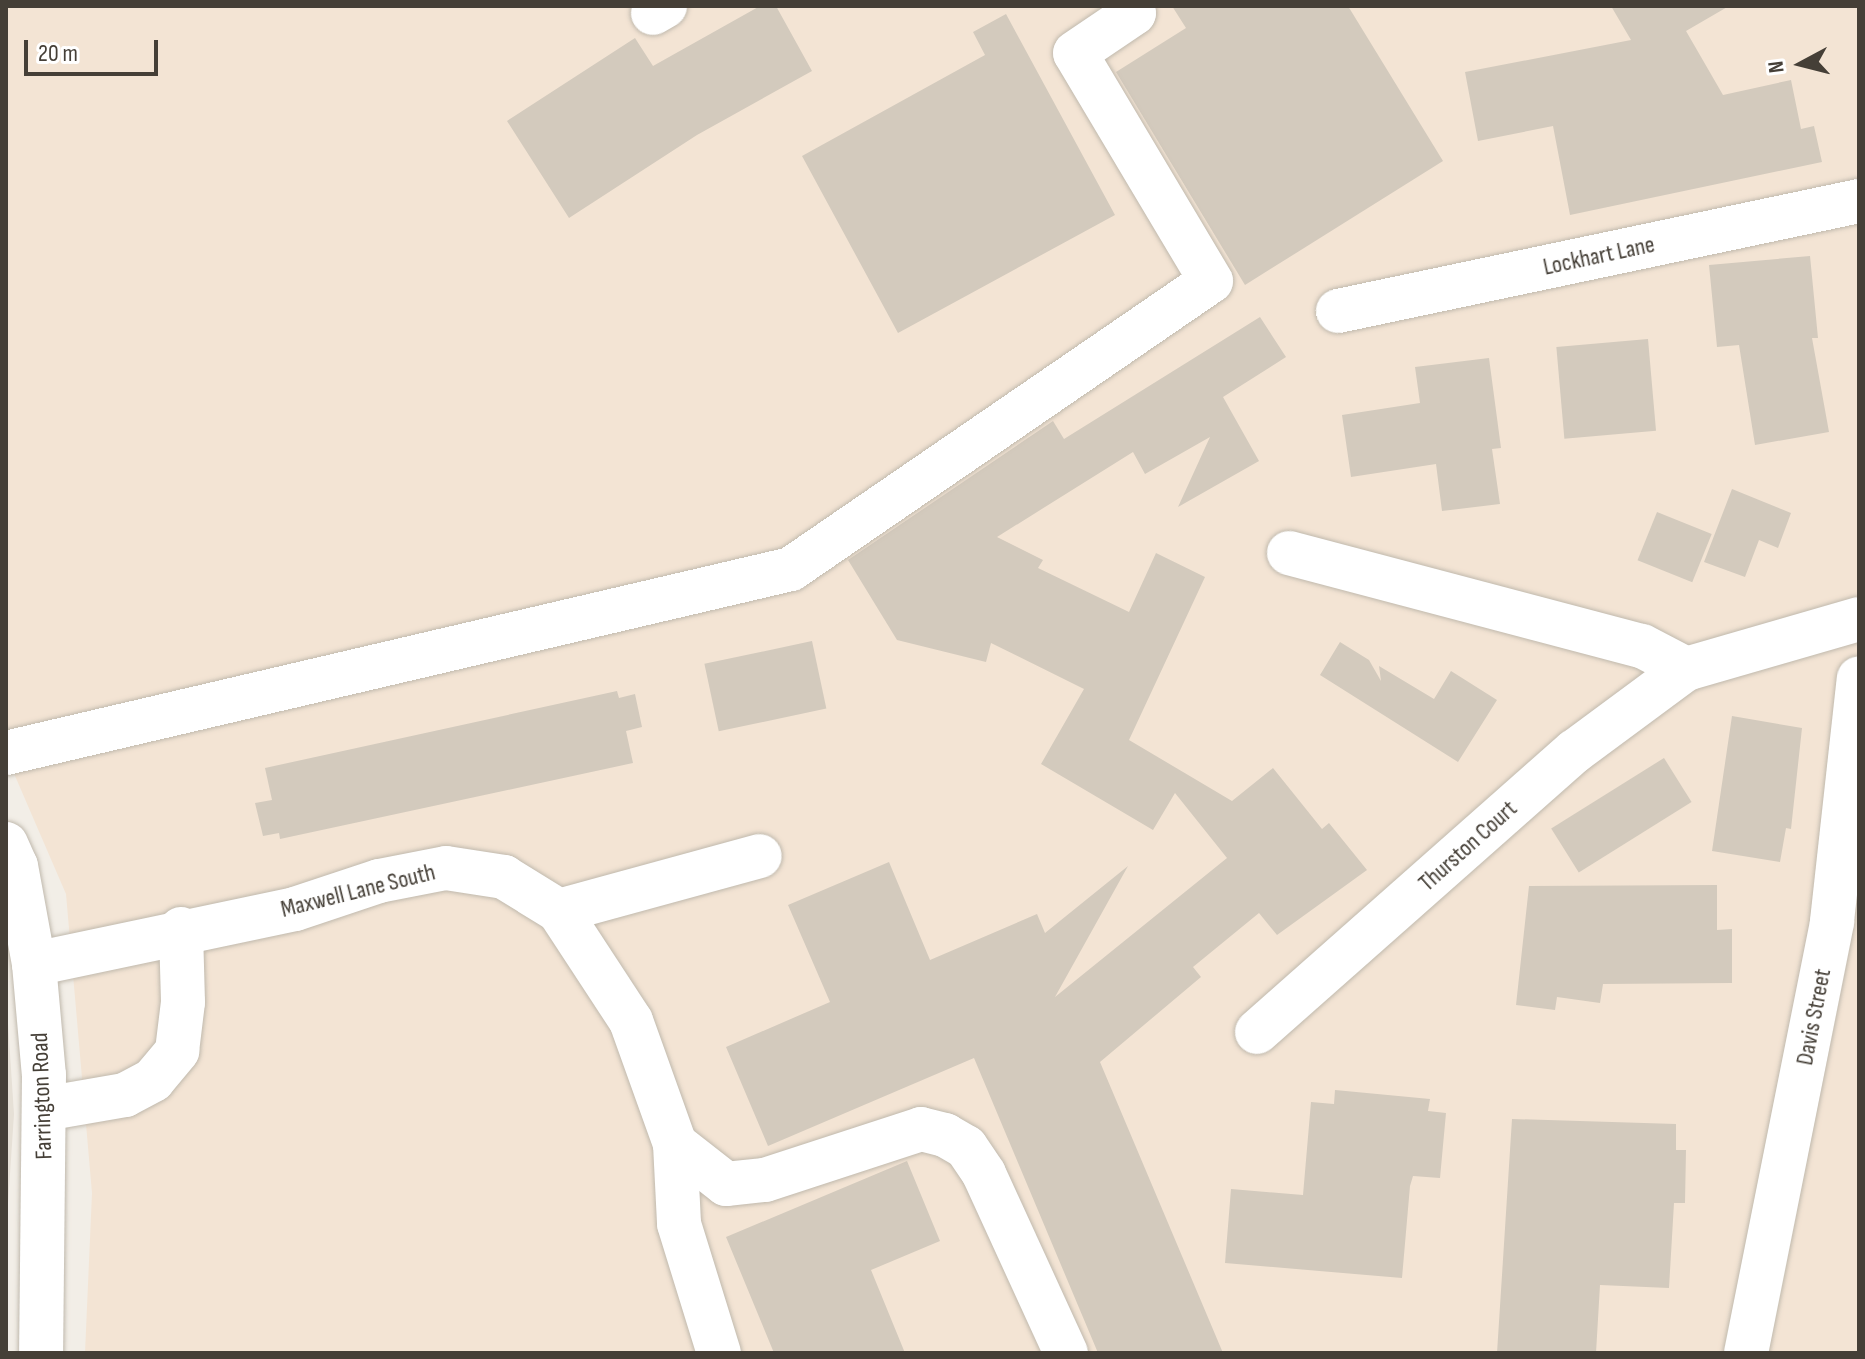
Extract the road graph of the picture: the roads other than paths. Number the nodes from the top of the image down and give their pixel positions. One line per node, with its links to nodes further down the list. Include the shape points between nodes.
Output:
1 (1130, 6): 8 (street, via 1134,13 1075,53 1211,281 791,569)
2 (1859, 201): 3 (street, Lockhart Lane)
3 (1338, 311)
4 (1289, 553): 6 (street, via 1642,646)
5 (1859, 619): 6 (street, Thurston Court)
6 (1686, 669): 15 (street, Thurston Court, via 1575,751)
7 (1859, 678): 9 (street, Davis Street)
8 (6, 753)
9 (1852, 808): 21 (street, Davis Street)
10 (6, 844): 14 (street, Farrington Road, via 16,866)
11 (760, 856): 12 (street)
12 (559, 911): 13 (street, Maxwell Lane South, via 504,877 446,868 379,881 295,909); 17 (street, Maxwell Lane South, via 631,1021)
13 (181, 929): 14 (street, Maxwell Lane South); 16 (street, via 183,1002 177,1051 153,1080 125,1095)
14 (34, 964): 16 (street, Farrington Road)
15 (1257, 1032)
16 (44, 1109): 18 (street, Farrington Road)
17 (675, 1144): 19 (street, Maxwell Lane South, via 679,1224); 20 (street, via 726,1184 765,1180 921,1129 945,1135 966,1147 984,1174)
18 (41, 1353)
19 (719, 1353)
20 (1066, 1353)
21 (1746, 1353)

